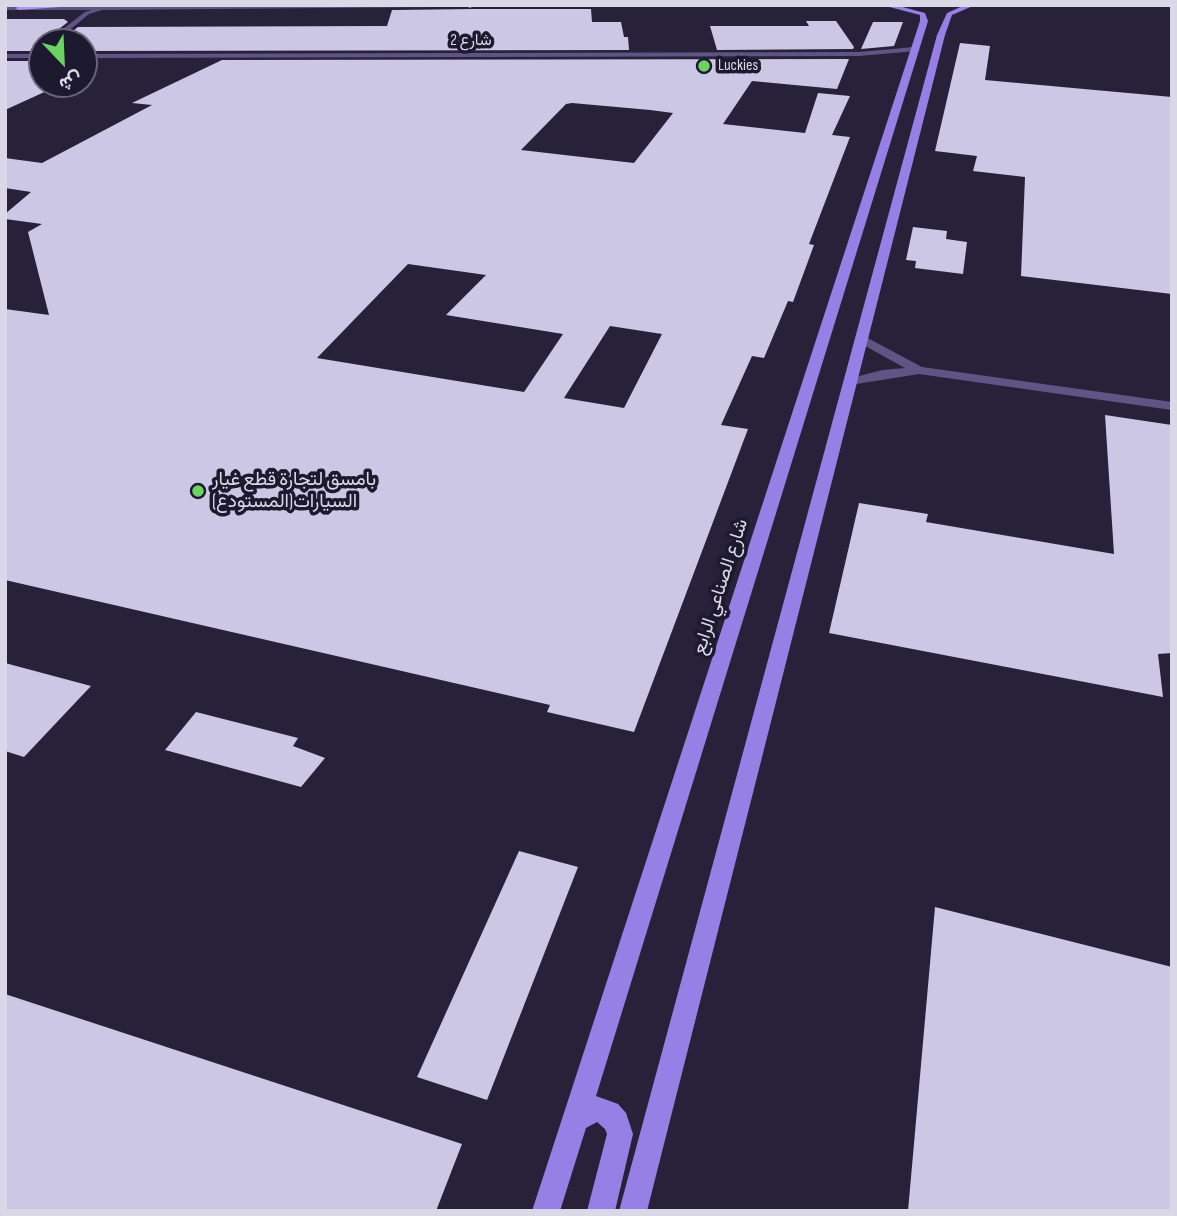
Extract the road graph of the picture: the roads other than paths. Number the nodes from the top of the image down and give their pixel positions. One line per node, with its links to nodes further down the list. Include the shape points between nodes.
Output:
1 (469, 5): 2 (street); 5 (street)
2 (656, 5)
3 (885, 5): 9 (main road)
4 (972, 5): 9 (main road)
5 (115, 7): 8 (street)
6 (5, 8): 7 (street)
7 (19, 8): 8 (highway)
8 (84, 9): 10 (street)
9 (936, 13): 11 (main road, شارع الصناعي الرابع, via 924,21); 17 (main road)
10 (64, 28)
11 (914, 49): 12 (street, شارع 2); 16 (main road, شارع الصناعي الرابع)
12 (859, 54): 15 (street, شارع 2); 16 (street, شارع 2)
13 (5, 56): 14 (street)
14 (28, 56)
15 (98, 56)
16 (902, 64): 21 (main road, شارع الصناعي الرابع)
17 (862, 339): 18 (street); 19 (main road)
18 (919, 370): 19 (street); 20 (street)
19 (849, 383): 24 (main road)
20 (1172, 406)
21 (576, 1119): 22 (main road, شارع الصناعي الرابع); 23 (main road, via 597,1109 617,1122 620,1134)
22 (546, 1211)
23 (601, 1211)
24 (633, 1211)

